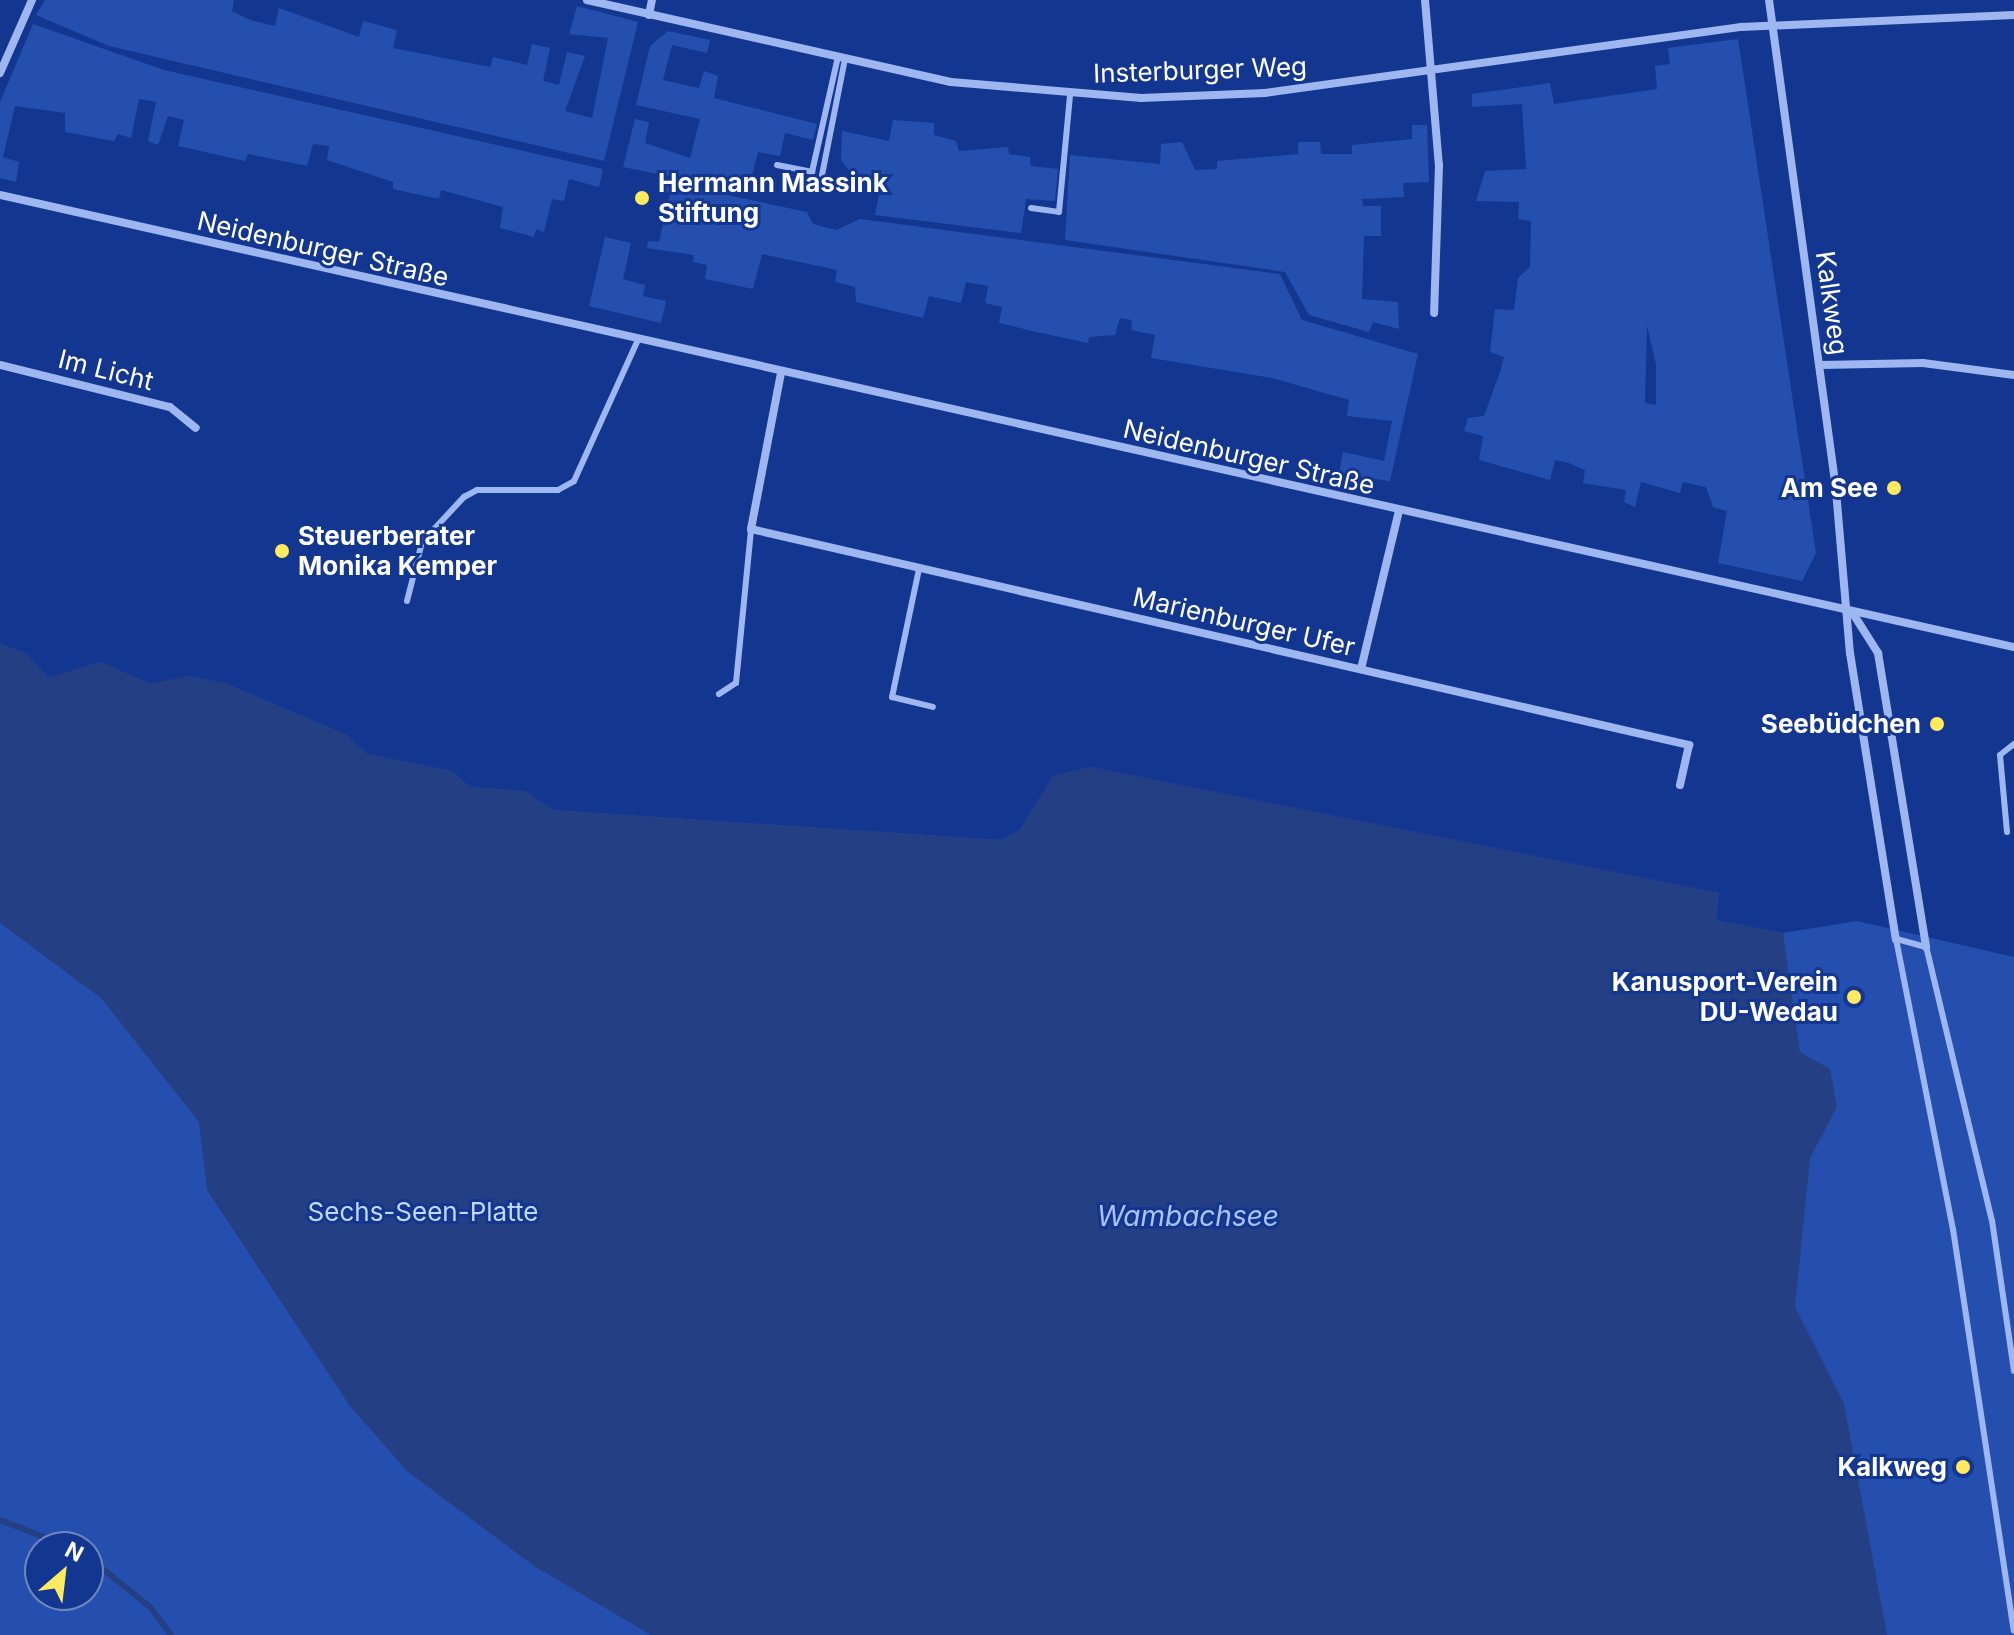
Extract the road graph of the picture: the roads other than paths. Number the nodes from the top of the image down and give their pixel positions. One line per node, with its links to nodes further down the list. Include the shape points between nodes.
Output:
1 (32, 0): 11 (street)
2 (587, 0): 6 (street, Insterburger Weg)
3 (652, 0): 6 (street)
4 (1425, 0): 10 (street)
5 (1769, 0): 8 (street, Kalkweg)
6 (649, 15): 9 (street, Insterburger Weg)
7 (2014, 15): 8 (street, Insterburger Weg)
8 (1772, 26): 10 (street, Insterburger Weg); 20 (street, Kalkweg)
9 (842, 58): 12 (street, Insterburger Weg, via 951,82); 13 (lane, via 812,172); 14 (lane)
10 (1434, 70): 12 (street, Insterburger Weg, via 1265,93); 17 (street)
11 (0, 73)
12 (1070, 95): 16 (lane, via 1059,212)
13 (777, 165)
14 (822, 175)
15 (0, 195): 18 (street, Neidenburger Straße)
16 (1031, 208)
17 (1434, 313)
18 (638, 340): 21 (street, Neidenburger Straße); 27 (lane, via 574,481 558,490 477,490 464,497 422,542)
19 (0, 365): 23 (street, Im Licht, via 170,407)
20 (1821, 365): 22 (street, via 1923,363); 28 (street, Kalkweg)
21 (781, 373): 24 (street, Neidenburger Straße); 25 (street)
22 (2014, 375)
23 (196, 428)
24 (1399, 511): 28 (street, Neidenburger Straße); 30 (street)
25 (751, 529): 26 (street, Marienburger Ufer); 31 (lane, via 736,683)
26 (919, 569): 30 (street, Marienburger Ufer); 32 (lane, via 892,697)
27 (407, 601)
28 (1851, 612): 29 (street); 36 (street, Kalkweg, via 1850,653); 37 (street, Kalkweg, via 1878,653)
29 (2014, 647)
30 (1361, 669): 34 (street, Marienburger Ufer, via 1689,745)
31 (719, 694)
32 (933, 707)
33 (2014, 744): 35 (lane, via 2000,755)
34 (1680, 785)
35 (2007, 832)
36 (1896, 939): 37 (lane); 39 (lane, Kalkweg, via 1953,1229)
37 (1926, 947): 38 (lane, Kalkweg, via 1992,1221)
38 (2014, 1371)
39 (2014, 1630)

